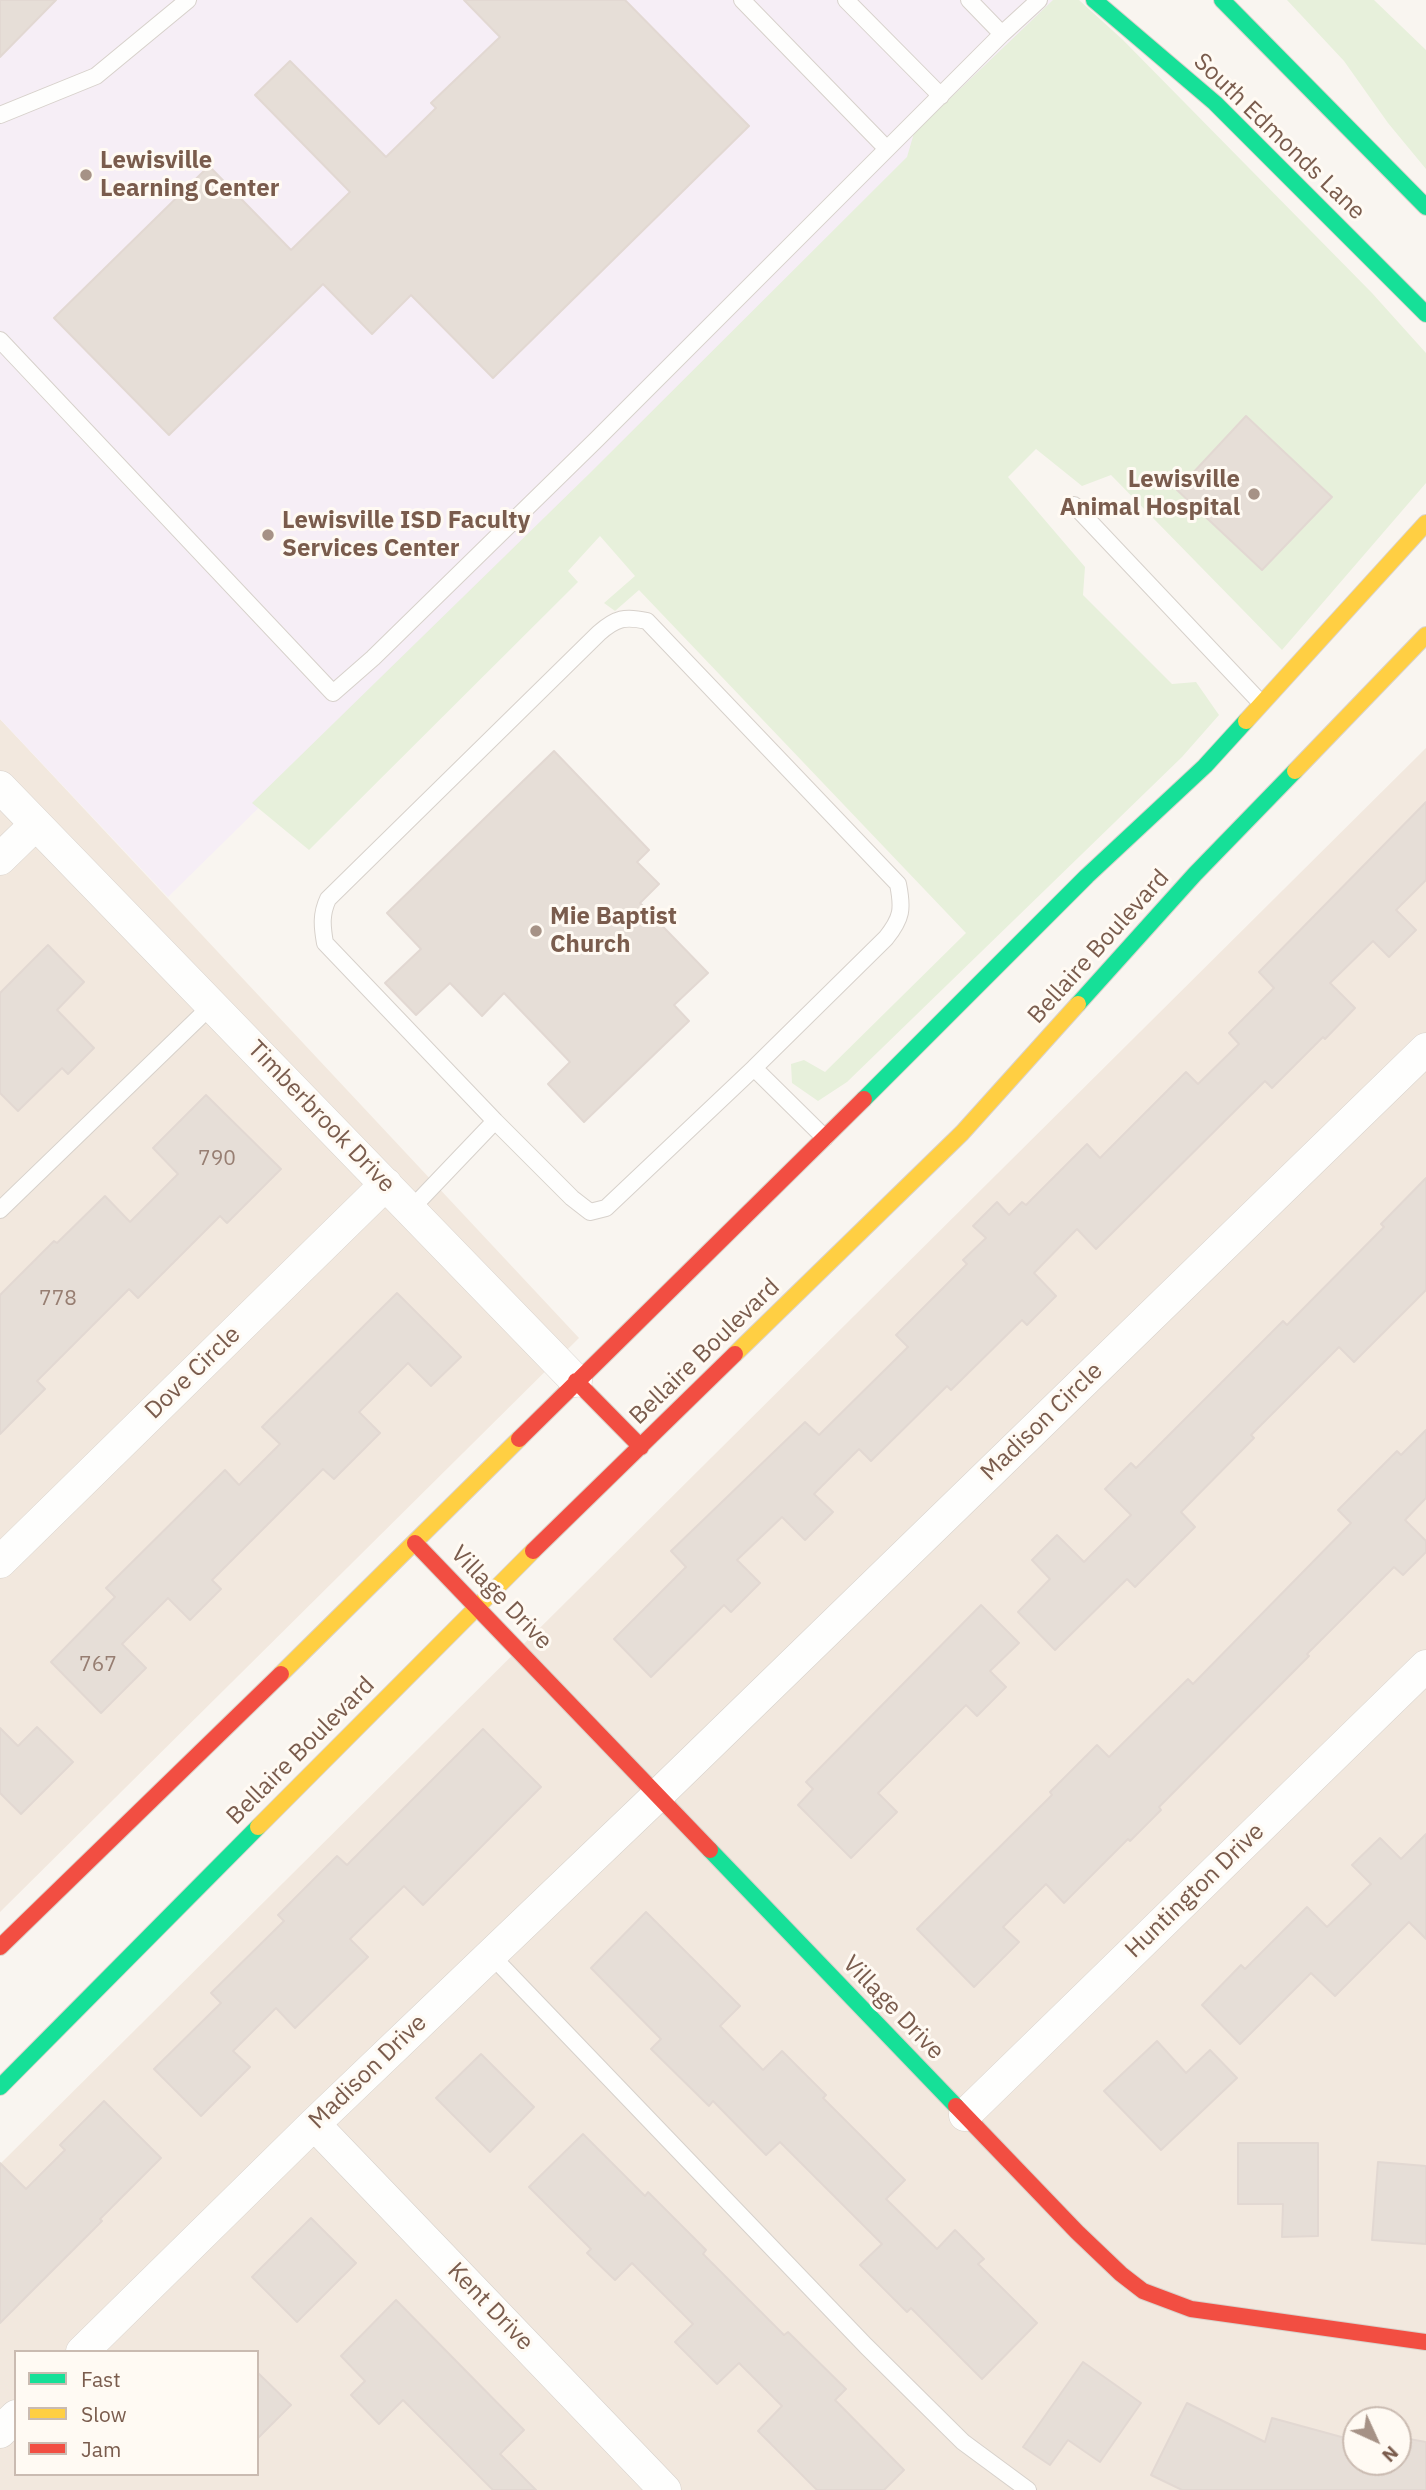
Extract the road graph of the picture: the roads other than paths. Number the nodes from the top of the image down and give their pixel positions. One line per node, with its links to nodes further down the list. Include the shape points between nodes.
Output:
1 (188, 0): 10 (lane, via 96,76)
2 (742, 0): 11 (lane)
3 (846, 0): 9 (lane)
4 (969, 0): 8 (lane)
5 (1039, 0): 8 (lane)
6 (1094, 0): 13 (main road, South Edmonds Lane, via 1215,103)
7 (1222, 0): 12 (main road)
8 (1002, 34): 9 (lane)
9 (941, 96): 11 (lane)
10 (0, 115)
11 (887, 149): 14 (lane, via 587,450 333,693)
12 (1426, 207)
13 (1426, 314)
14 (0, 340)
15 (1074, 505): 18 (lane)
16 (1426, 523): 18 (main road)
17 (1426, 635): 31 (main road, Bellaire Boulevard, via 1195,874 962,1133)
18 (1261, 703): 26 (main road, via 1205,766 1087,876)
19 (0, 787): 20 (street, Timberbrook Drive)
20 (36, 824): 21 (street); 22 (street, Timberbrook Drive)
21 (0, 859)
22 (212, 1005): 27 (street, Timberbrook Drive); 29 (lane)
23 (1426, 1049): 36 (street, Madison Circle)
24 (754, 1068): 25 (lane, via 607,1208 590,1212); 25 (lane, via 900,921 898,884 647,621 631,618 612,622 599,633 328,899 323,910 326,943); 26 (lane)
25 (495, 1122): 28 (lane)
26 (825, 1138): 30 (main road)
27 (386, 1184): 28 (street, Timberbrook Drive); 33 (street, Dove Circle)
28 (411, 1209): 30 (street, Timberbrook Drive)
29 (0, 1210)
30 (576, 1381): 31 (main road, Timberbrook Drive); 32 (main road)
31 (641, 1447): 34 (main road, Bellaire Boulevard)
32 (415, 1542): 34 (main road, Village Drive); 37 (main road)
33 (0, 1562)
34 (477, 1606): 36 (main road, Village Drive); 39 (main road, Bellaire Boulevard)
35 (1426, 1666): 40 (street, Huntington Drive)
36 (658, 1795): 38 (street, Madison Drive); 40 (main road, Village Drive)
37 (0, 1947)
38 (491, 1955): 41 (street, Madison Drive); 47 (lane, via 962,2442)
39 (0, 2087)
40 (965, 2115): 42 (main road, Village Drive, via 1077,2232 1143,2291 1219,2315)
41 (314, 2124): 43 (street, Madison Drive); 46 (street, Kent Drive)
42 (1426, 2342)
43 (84, 2350)
44 (14, 2418): 45 (street)
45 (0, 2432)
46 (665, 2490)
47 (1028, 2490)

